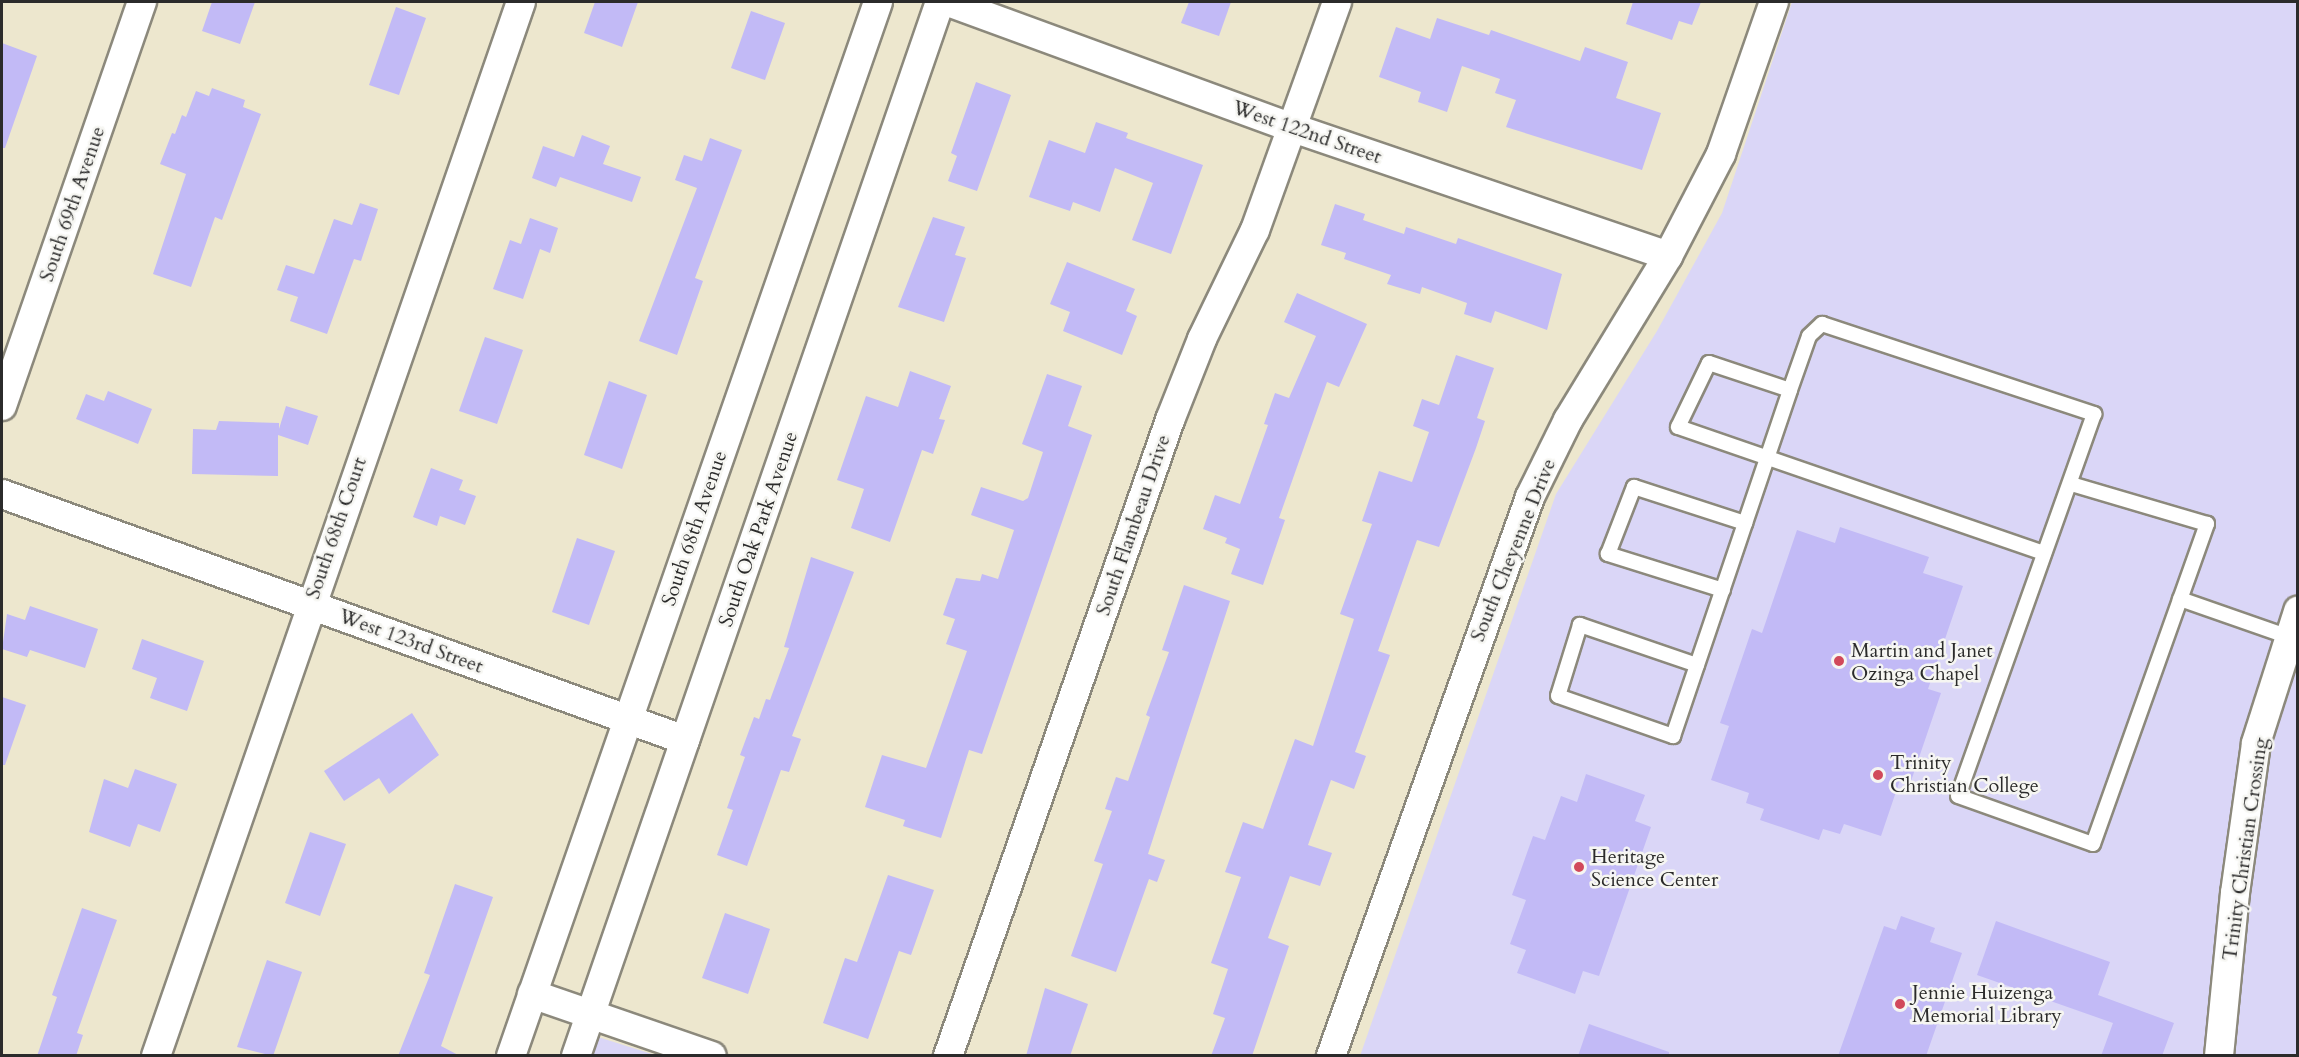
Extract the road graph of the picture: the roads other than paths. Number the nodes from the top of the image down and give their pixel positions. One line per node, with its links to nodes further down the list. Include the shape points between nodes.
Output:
1 (142, 2): 11 (street, South 69th Avenue)
2 (520, 2): 19 (street, South 68th Court)
3 (878, 2): 22 (street, South 68th Avenue)
4 (940, 2): 23 (street, South Oak Park Avenue)
5 (948, 2): 8 (street, West 122nd Street)
6 (1337, 2): 8 (street, South Flambeau Drive)
7 (1774, 2): 9 (street, South Cheyenne Drive, via 1721,154)
8 (1293, 128): 9 (street, West 122nd Street); 31 (street, South Flambeau Drive, via 1255,230 1202,339 1174,410)
9 (1668, 256): 32 (street, South Cheyenne Drive, via 1569,420 1530,497)
10 (1790, 390): 12 (lane); 12 (lane, via 1709,363 1678,427); 13 (lane, via 1809,336 1822,324 2094,414)
11 (2, 406)
12 (1768, 458): 15 (lane); 16 (lane)
13 (2071, 484): 16 (lane); 18 (lane, via 2207,524)
14 (2, 494): 19 (street, West 123rd Street)
15 (1745, 523): 17 (lane); 17 (lane, via 1634,487 1608,554)
16 (2044, 553): 18 (lane, via 1958,796 2093,844)
17 (1723, 590): 21 (lane)
18 (2180, 599): 20 (lane)
19 (310, 604): 22 (street, West 123rd Street); 27 (street, South 68th Court)
20 (2293, 624): 33 (street, Trinity Christian Crossing, via 2256,743 2235,893)
21 (1697, 665): 21 (lane, via 1673,736 1558,696 1580,625)
22 (628, 719): 23 (street, West 123rd Street); 24 (street, South 68th Avenue)
23 (685, 741): 25 (street, South Oak Park Avenue)
24 (532, 994): 25 (street); 28 (street, South 68th Avenue)
25 (591, 1014): 26 (street); 29 (street, South Oak Park Avenue)
26 (663, 1048): 30 (street)
27 (156, 1056)
28 (511, 1056)
29 (576, 1056)
30 (712, 1056)
31 (948, 1056)
32 (1330, 1056)
33 (2219, 1056)

